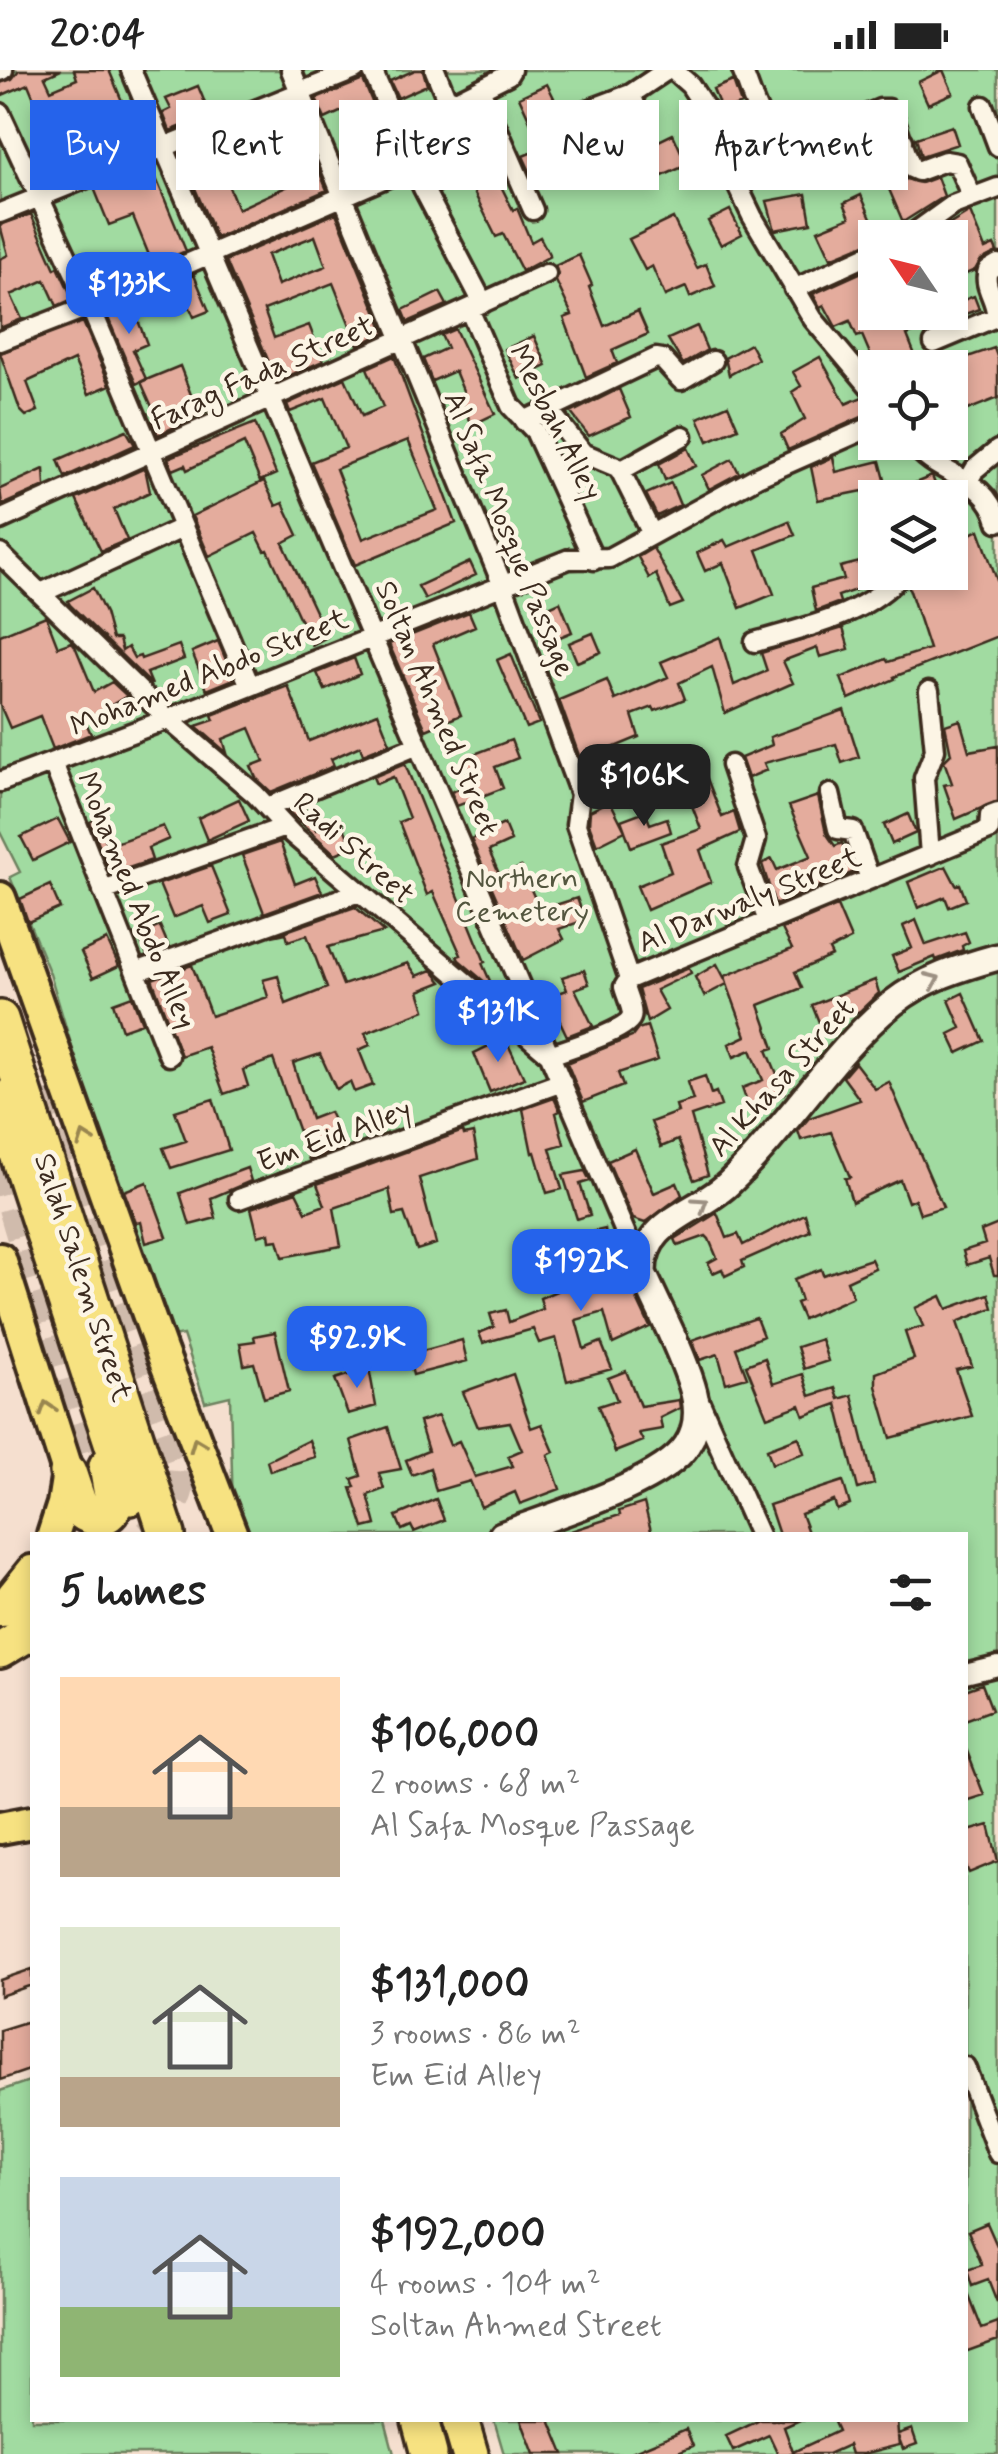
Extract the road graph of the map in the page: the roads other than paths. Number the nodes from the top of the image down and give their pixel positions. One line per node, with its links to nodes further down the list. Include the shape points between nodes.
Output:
1 (131, 70): 19 (street, Soltan Ahmed Street)
2 (291, 70): 9 (street, Al Safa Mosque Passage)
3 (370, 70): 9 (street); 11 (street, Mesbah Alley)
4 (435, 70): 8 (street, via 452,102)
5 (511, 70): 8 (street)
6 (670, 70): 10 (street); 35 (street, via 711,117 740,192)
7 (742, 70): 15 (street)
8 (480, 89): 12 (street)
9 (300, 92): 19 (street); 25 (street, Al Safa Mosque Passage)
10 (631, 94): 13 (street); 14 (street)
11 (383, 100)
12 (485, 100)
13 (615, 100)
14 (633, 100)
15 (755, 100)
16 (983, 106): 18 (street)
17 (0, 113): 27 (street)
18 (998, 146)
19 (165, 148): 27 (street); 31 (street, Soltan Ahmed Street)
20 (507, 150): 28 (street)
21 (908, 155): 26 (street, via 914,170 957,162)
22 (998, 188): 26 (street)
23 (357, 190): 25 (street)
24 (424, 190): 37 (street, Mesbah Alley)
25 (343, 196): 31 (street); 38 (street, Al Safa Mosque Passage)
26 (972, 197): 30 (street)
27 (39, 198): 29 (street); 36 (street)
28 (532, 210)
29 (0, 213)
30 (930, 220)
31 (210, 254): 36 (street); 43 (street, Soltan Ahmed Street)
32 (858, 260): 35 (street)
33 (998, 264): 40 (street, via 985,280 996,317)
34 (546, 274): 37 (street, Farag Fada Street)
35 (794, 289): 42 (street)
36 (90, 306): 39 (street); 49 (street)
37 (476, 306): 38 (street, Farag Fada Street); 45 (street, Mesbah Alley)
38 (402, 339): 43 (street, Farag Fada Street); 60 (street, Al Safa Mosque Passage)
39 (0, 341)
40 (934, 343)
41 (713, 361): 44 (street, via 681,380 656,358)
42 (858, 372)
43 (270, 398): 49 (street, Farag Fada Street); 63 (street, Soltan Ahmed Street)
44 (549, 410): 45 (street); 51 (street, via 584,453)
45 (524, 422): 59 (street, Mesbah Alley, via 535,430)
46 (858, 432): 57 (street, Mohamed Abdo Street)
47 (682, 436): 51 (street)
48 (998, 450): 52 (street)
49 (150, 452): 54 (street, Farag Fada Street); 56 (street)
50 (927, 460): 52 (street)
51 (620, 471): 57 (street)
52 (966, 480)
53 (968, 482): 55 (street, via 987,496)
54 (0, 520)
55 (998, 522)
56 (182, 528): 62 (street); 65 (street)
57 (652, 534): 59 (street, Mohamed Abdo Street)
58 (0, 554): 62 (street, Radi Street)
59 (594, 560): 60 (street, Mohamed Abdo Street, via 569,559)
60 (503, 586): 63 (street, Mohamed Abdo Street); 85 (street, Al Safa Mosque Passage, via 580,794 576,825)
61 (884, 590): 64 (street, via 850,613)
62 (41, 593): 67 (street, Radi Street)
63 (372, 637): 65 (street, Mohamed Abdo Street); 68 (street, Soltan Ahmed Street)
64 (756, 642)
65 (250, 686): 67 (street, Mohamed Abdo Street)
66 (929, 691): 76 (street, via 935,750 924,778)
67 (168, 719): 69 (street, Mohamed Abdo Street); 73 (street, Radi Street)
68 (418, 745): 73 (street); 87 (street, Soltan Ahmed Street)
69 (53, 764): 71 (street, Mohamed Abdo Street); 78 (street, Mohamed Abdo Alley)
70 (731, 764): 81 (street, via 756,839 748,867)
71 (0, 782)
72 (830, 794): 77 (street, via 838,829 852,830)
73 (268, 807): 75 (street, Radi Street)
74 (998, 813): 76 (street, Al Darwaly Street, via 990,816 989,830)
75 (286, 828): 78 (street); 79 (street, Radi Street)
76 (930, 855): 77 (street, Al Darwaly Street)
77 (870, 879): 81 (street, Al Darwaly Street)
78 (103, 891): 84 (street, Mohamed Abdo Alley)
79 (359, 892): 84 (street); 87 (street, Radi Street)
80 (0, 898): 101 (main road, one-way to 80)
81 (768, 921): 85 (street, Al Darwaly Street)
82 (0, 952): 90 (main road)
83 (998, 957): 94 (street, Al Khasa Street, one-way to 83, via 657,1231 728,1184 880,1014 930,981)
84 (136, 972): 88 (street, Mohamed Abdo Alley)
85 (629, 978): 87 (street, Al Darwaly Street, via 624,987 630,1021)
86 (0, 1019): 100 (highway, Salah Salem Street)
87 (550, 1055): 89 (street, Soltan Ahmed Street)
88 (169, 1056)
89 (562, 1082): 92 (street, Em Eid Alley); 94 (street, Soltan Ahmed Street)
90 (47, 1090)
91 (0, 1099): 95 (highway, Salah Salem Street)
92 (239, 1199)
93 (0, 1259): 97 (main road, one-way to 93)
94 (642, 1272): 96 (street, Soltan Ahmed Street)
95 (88, 1373): 97 (highway, via 89,1412 114,1496 110,1512 99,1518 81,1510); 99 (highway, Salah Salem Street)
96 (692, 1386): 102 (street, via 694,1433 670,1463); 103 (street, Soltan Ahmed Street)
97 (68, 1472): 98 (main road)
98 (54, 1532)
99 (141, 1532)
100 (166, 1532)
101 (231, 1532)
102 (509, 1532)
103 (758, 1532)
104 (30, 1575): 105 (main road)
105 (12, 1610)
106 (30, 1632): 107 (highway)
107 (0, 1650)
108 (998, 1666): 109 (street)
109 (968, 1673)
110 (30, 1822): 111 (main road)
111 (0, 1828)
112 (968, 2075): 113 (street)
113 (998, 2153)
114 (421, 2422): 116 (highway)
115 (461, 2422): 117 (highway)
116 (430, 2454)
117 (470, 2454)

